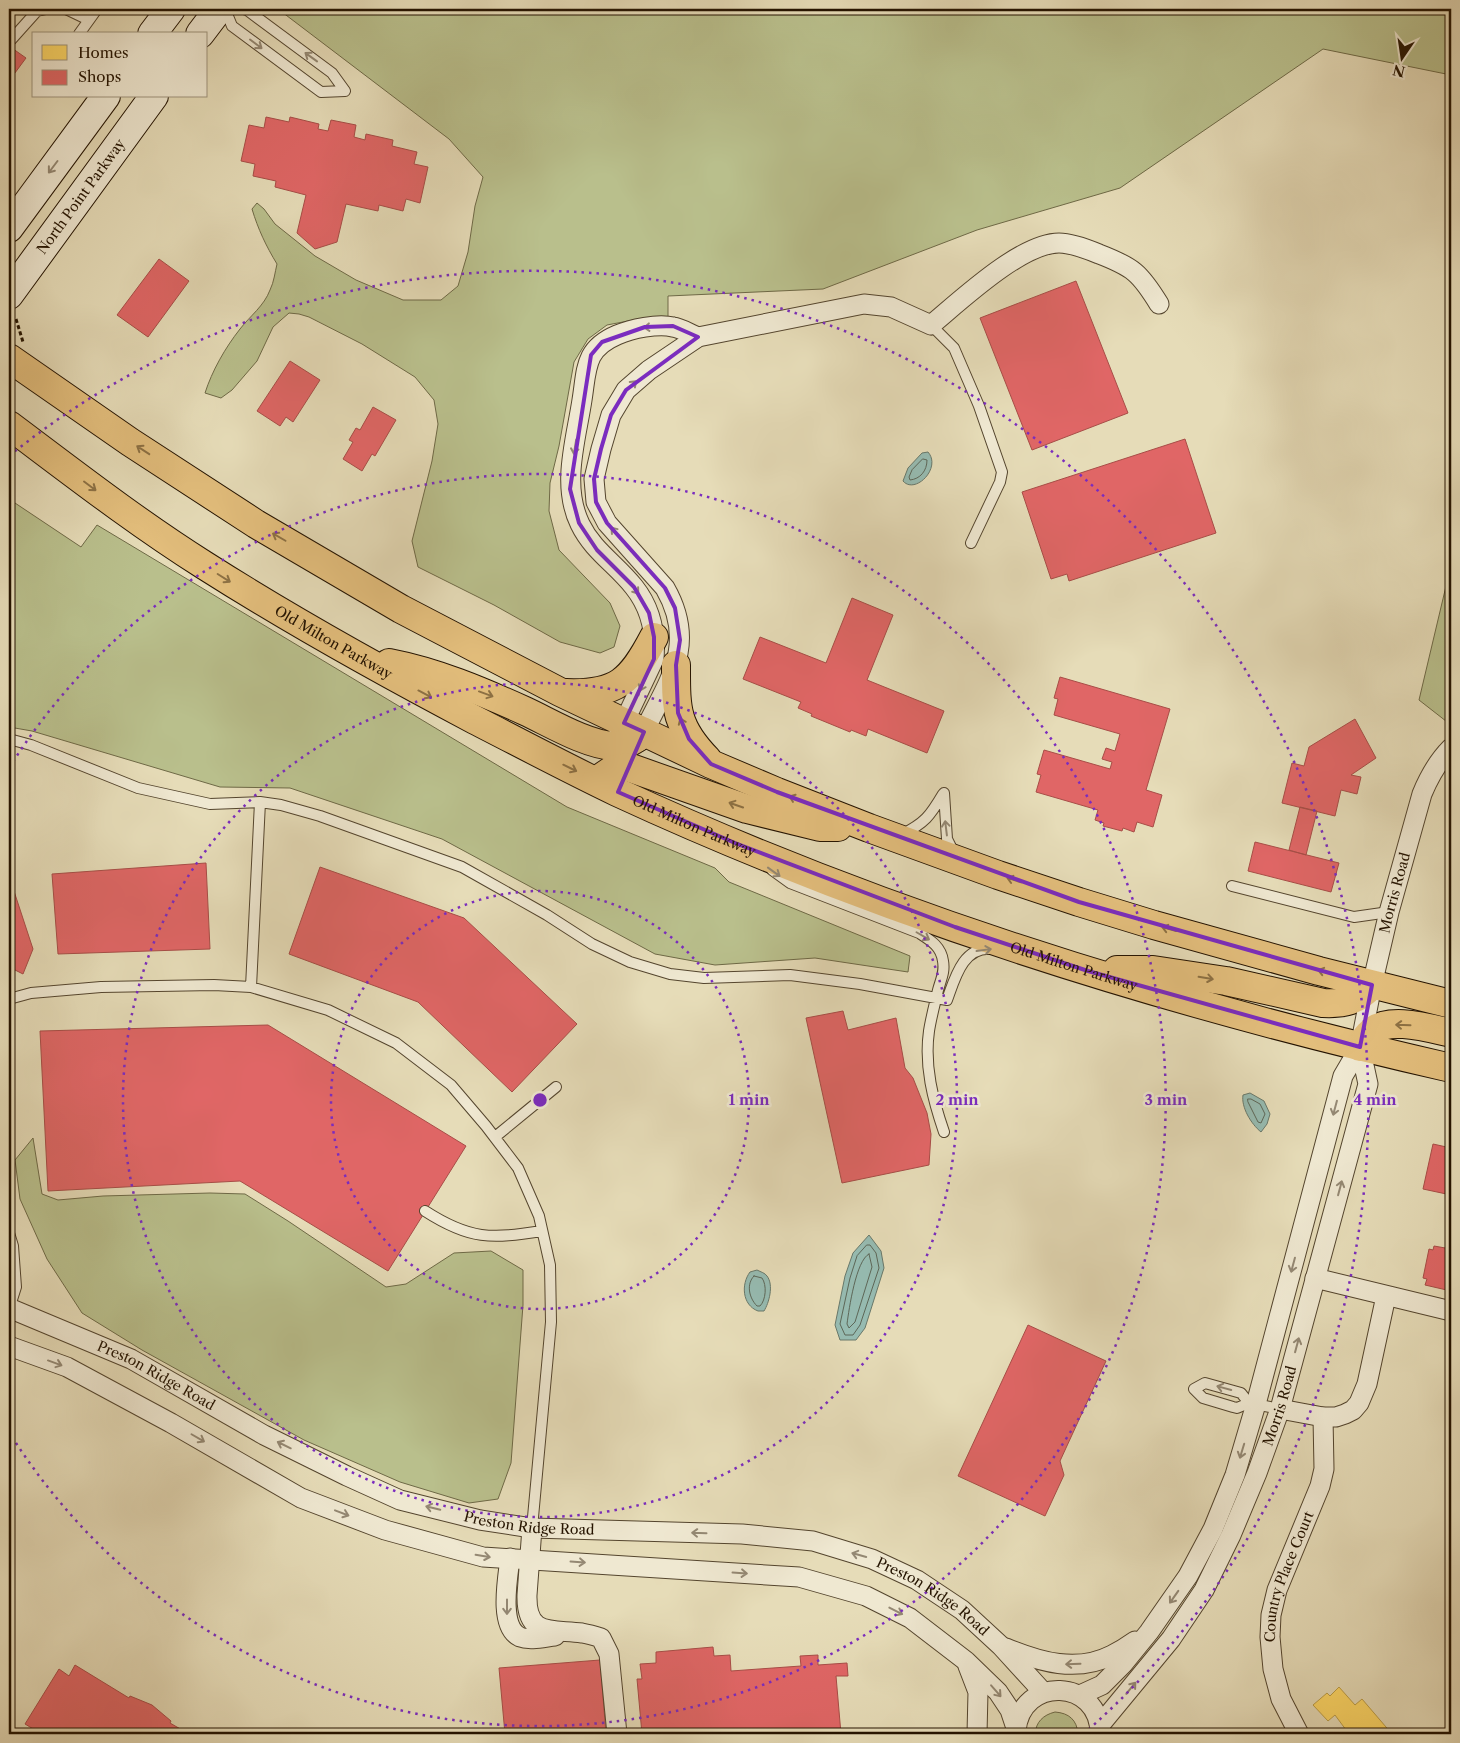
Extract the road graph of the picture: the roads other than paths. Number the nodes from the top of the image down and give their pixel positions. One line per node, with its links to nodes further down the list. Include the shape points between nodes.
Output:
1 (46, 9): 12 (lane, via 37,11)
2 (66, 9): 8 (lane)
3 (97, 9): 8 (lane)
4 (171, 9): 10 (street)
5 (219, 9): 11 (street)
6 (225, 9): 7 (lane, one-way to 7, via 232,26 321,92 345,91 332,73)
7 (244, 9)
8 (89, 20): 9 (lane)
9 (80, 32)
10 (154, 32)
11 (202, 32)
12 (11, 40)
13 (105, 98): 15 (street, one-way to 15)
14 (153, 98): 17 (street, North Point Parkway)
15 (9, 228)
16 (1159, 304): 18 (street, via 1145,281 1130,267 1082,248 1058,243 1035,248 1012,261)
17 (13, 307)
18 (931, 325): 19 (street, via 891,307 864,304); 24 (lane, via 954,348 1002,472)
19 (698, 337): 25 (street, one-way to 25, via 673,326 645,327 602,342 591,355 586,372 572,465 570,489 579,523 597,550 634,587 649,612); 27 (street, one-way to 19, via 680,629 671,599 607,523 596,502 594,479 611,415 626,390)
20 (16, 351): 28 (highway, one-way to 20, via 401,609 256,524 130,442)
21 (9, 425): 23 (highway, Old Milton Parkway)
22 (9, 451): 23 (highway)
23 (63, 465): 26 (highway, Old Milton Parkway, one-way to 26, via 130,516 202,564)
24 (971, 543)
25 (654, 637): 28 (highway, via 624,680 597,692); 29 (street, one-way to 29, via 654,658)
26 (355, 656): 29 (highway, one-way to 29, via 415,668 494,697 581,737); 34 (highway, Old Milton Parkway, one-way to 34)
27 (676, 665): 29 (street); 32 (highway, one-way to 27, via 689,739 682,725 677,703)
28 (560, 692): 29 (highway)
29 (627, 734): 32 (highway); 33 (street); 34 (street)
30 (9, 740): 35 (lane, via 31,745 138,788 210,804)
31 (1451, 748): 41 (street, Morris Road, via 1429,776 1422,794)
32 (711, 764): 36 (highway, one-way to 32)
33 (628, 767): 34 (highway, via 603,774); 36 (highway, one-way to 33, via 820,827 747,809)
34 (607, 786): 38 (highway, Old Milton Parkway)
35 (260, 802): 45 (lane); 46 (lane, via 320,816 462,867 592,944 630,962 670,974 704,978 790,975)
36 (870, 828): 37 (highway)
37 (896, 838): 39 (highway); 39 (lane, one-way to 37, via 947,839 944,793 921,825)
38 (735, 843): 42 (highway, Old Milton Parkway, via 825,880); 46 (lane, one-way to 46, via 790,883 919,933 936,944 943,958)
39 (958, 860): 44 (highway, one-way to 39, via 1154,925)
40 (1232, 886): 41 (lane, via 1354,917)
41 (1389, 912): 44 (street, Morris Road)
42 (1031, 953): 43 (highway, Old Milton Parkway); 46 (lane, one-way to 42, via 972,952 986,949)
43 (1088, 971): 44 (highway, one-way to 44, via 1153,970 1226,981 1336,1004 1361,996); 50 (highway, Old Milton Parkway)
44 (1372, 985): 48 (highway); 50 (street, Morris Road)
45 (251, 987): 47 (lane, via 101,987 31,993); 54 (lane, via 328,1010 396,1043 451,1085)
46 (942, 998): 53 (lane, via 929,1032 929,1071)
47 (9, 999)
48 (1451, 1004)
49 (1451, 1033): 50 (highway, one-way to 50, via 1415,1025 1381,1026 1369,1034)
50 (1360, 1048): 51 (highway, Old Milton Parkway); 58 (street, Morris Road, one-way to 50, via 1368,1084); 63 (street, Morris Road, one-way to 63, via 1343,1076)
51 (1451, 1068)
52 (556, 1087): 54 (lane)
53 (944, 1132)
54 (495, 1137): 56 (lane, via 518,1168 539,1216)
55 (425, 1211): 56 (lane, via 451,1226 477,1235 502,1237)
56 (542, 1232): 66 (lane, via 550,1265 552,1322)
57 (9, 1233): 60 (lane, via 16,1287)
58 (1315, 1278): 59 (street); 64 (street, Morris Road, one-way to 58)
59 (1386, 1296): 61 (street); 65 (street, via 1364,1394 1359,1403 1345,1414)
60 (9, 1308): 66 (street, Preston Ridge Road, one-way to 60, via 480,1520 400,1500 264,1436 131,1359)
61 (1451, 1310)
62 (9, 1346): 67 (street, one-way to 67, via 67,1367 301,1498 385,1530 483,1557)
63 (1253, 1403): 64 (lane); 69 (street, Morris Road, one-way to 69, via 1235,1475 1213,1529 1188,1576)
64 (1280, 1409): 65 (street); 75 (street, Morris Road, one-way to 64, via 1171,1639 1204,1590 1231,1535)
65 (1323, 1418): 79 (street, Country Place Court, via 1325,1460 1320,1486 1277,1590 1271,1614 1272,1668 1281,1699)
66 (532, 1528): 68 (street); 71 (street, Preston Ridge Road, one-way to 66, via 962,1610 917,1580 872,1559 812,1541 742,1534)
67 (510, 1558): 68 (street); 70 (street, one-way to 70, via 506,1612 515,1633 528,1638)
68 (529, 1559): 70 (street, via 526,1606 532,1622 544,1630); 72 (street, one-way to 72, via 799,1577 866,1596 910,1618)
69 (1149, 1632): 71 (street, one-way to 71, via 1112,1656 1090,1663 1060,1665 1033,1660); 74 (street, Morris Road, via 1102,1685)
70 (584, 1633): 77 (street, via 601,1638 609,1654)
71 (1001, 1646): 73 (street, Preston Ridge Road)
72 (966, 1661): 76 (street, one-way to 76, via 998,1692 1010,1710); 78 (street, via 978,1692)
73 (1043, 1692): 74 (street, via 1068,1691); 76 (street, via 1024,1706)
74 (1080, 1696): 75 (street, via 1096,1713)
75 (1100, 1730)
76 (1016, 1731)
77 (617, 1734)
78 (977, 1734)
79 (1299, 1734)

